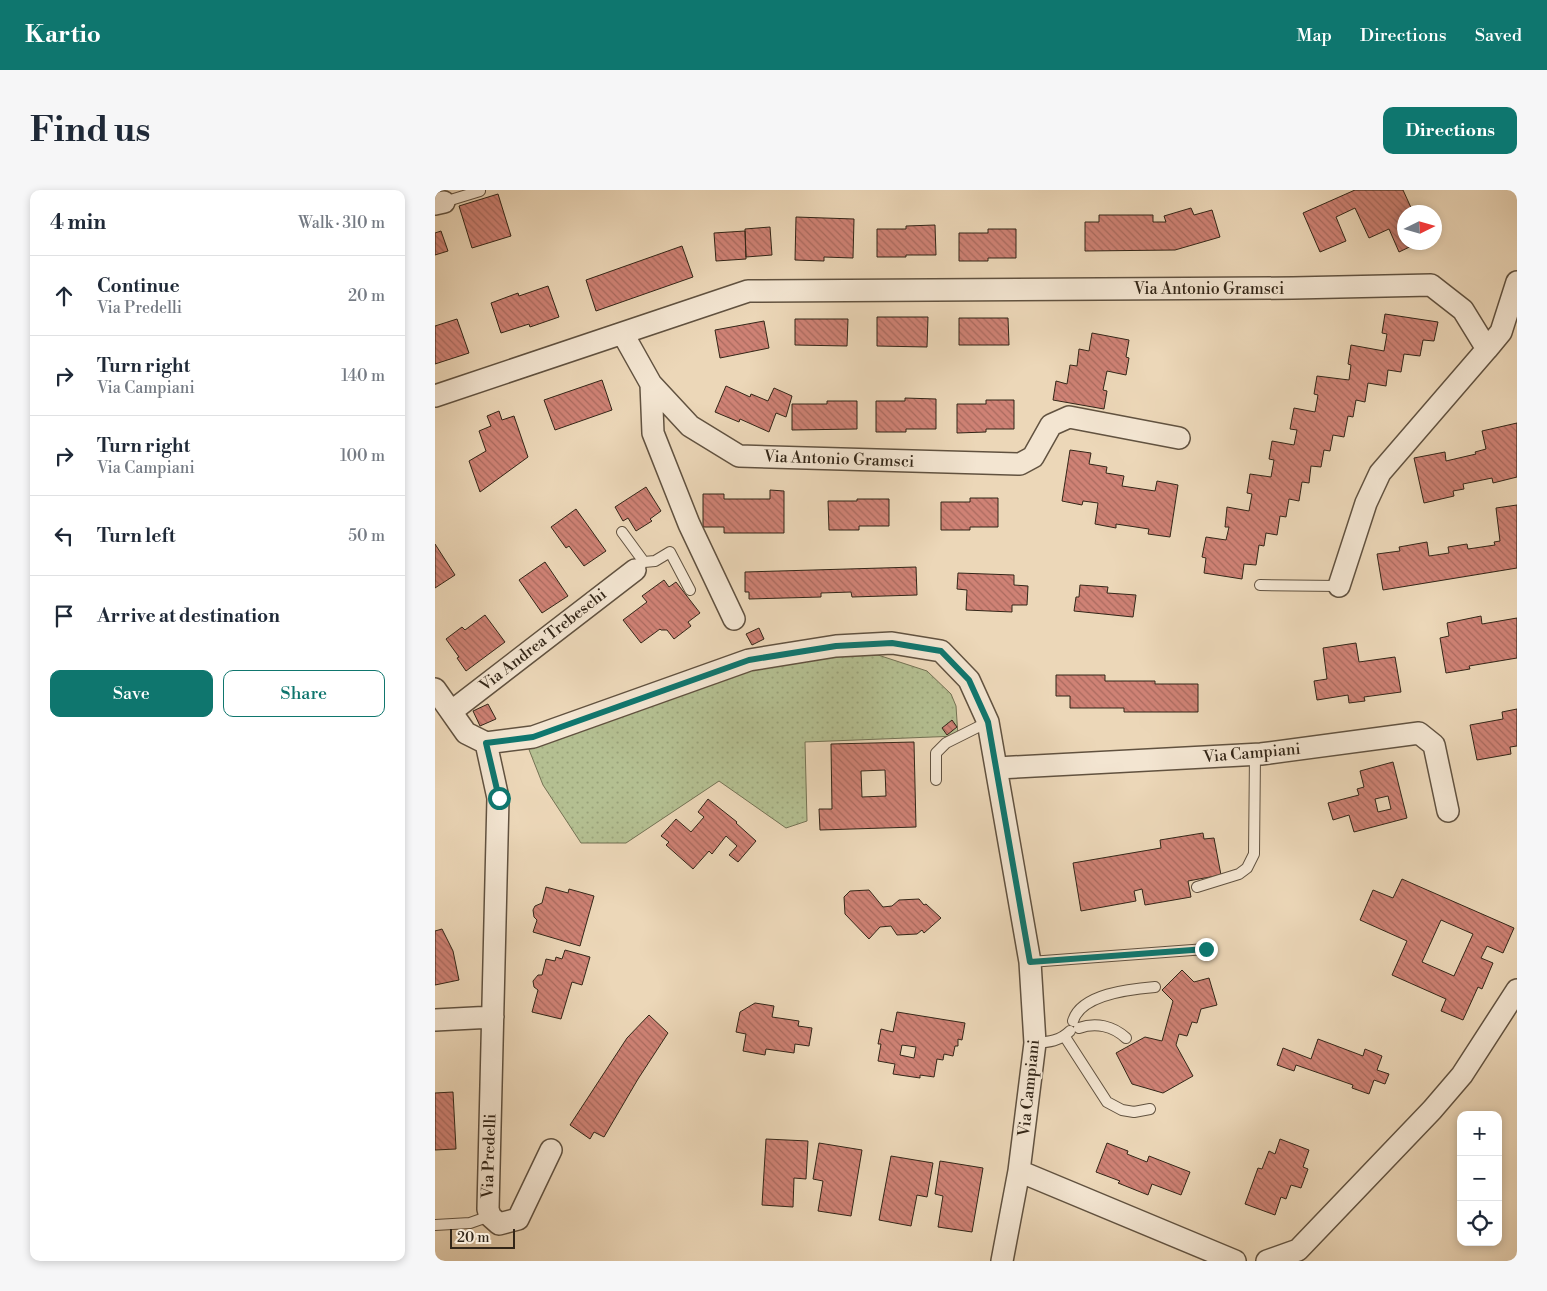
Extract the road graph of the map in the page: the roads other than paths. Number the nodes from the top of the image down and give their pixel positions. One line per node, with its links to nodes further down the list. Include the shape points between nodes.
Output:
1 (480, 191): 2 (lane)
2 (440, 203)
3 (1517, 282): 5 (street, via 1501,332)
4 (623, 334): 5 (street, Via Antonio Gramsci, via 748,291 1431,285 1463,310); 6 (street, Via Antonio Gramsci); 7 (street, Via Antonio Gramsci)
5 (1487, 349): 12 (street, via 1380,473 1366,503)
6 (651, 384): 8 (street, Via Antonio Gramsci, via 690,426 739,456 1020,464 1033,458 1051,425 1069,418); 14 (street, Via Antonio Gramsci, via 653,433 689,524)
7 (435, 396)
8 (1179, 438)
9 (622, 532): 10 (lane)
10 (639, 566): 13 (lane, via 670,552); 16 (street, Via Andrea Trebeschi)
11 (1260, 586): 12 (lane)
12 (1339, 586)
13 (690, 590)
14 (734, 619)
15 (435, 689): 16 (street)
16 (452, 711): 18 (street, via 467,733)
17 (988, 722): 18 (street, Via Campiani, via 969,680 941,651 892,643 836,646 749,660 533,737); 20 (street, Via Campiani); 21 (lane, via 946,743 936,753)
18 (486, 743): 28 (street, Via Predelli, via 499,798)
19 (1255, 755): 20 (street, Via Campiani); 22 (street, Via Campiani, via 1419,733 1435,745); 23 (lane, via 1254,854 1247,868 1239,874)
20 (997, 768): 25 (street, Via Campiani)
21 (936, 780)
22 (1448, 811)
23 (1197, 887)
24 (1206, 949): 25 (lane)
25 (1030, 962): 32 (street, Via Campiani)
26 (1155, 987): 30 (lane, via 1128,989 1089,1002 1075,1014)
27 (1517, 990): 40 (street, via 1462,1075 1432,1110 1298,1250)
28 (493, 1017): 29 (street); 36 (street, Via Predelli)
29 (435, 1020)
30 (1072, 1029): 31 (lane, via 1098,1025 1114,1028); 32 (lane, via 1056,1041); 33 (lane, via 1107,1102 1134,1112)
31 (1126, 1038)
32 (1035, 1044): 35 (street, Via Campiani)
33 (1150, 1109)
34 (551, 1150): 36 (street, Via Predelli, via 518,1219 499,1224)
35 (1019, 1171): 38 (street, Via Campiani); 39 (street)
36 (490, 1216): 37 (lane, via 470,1223)
37 (435, 1225)
38 (1002, 1261)
39 (1235, 1261)
40 (1267, 1261)

